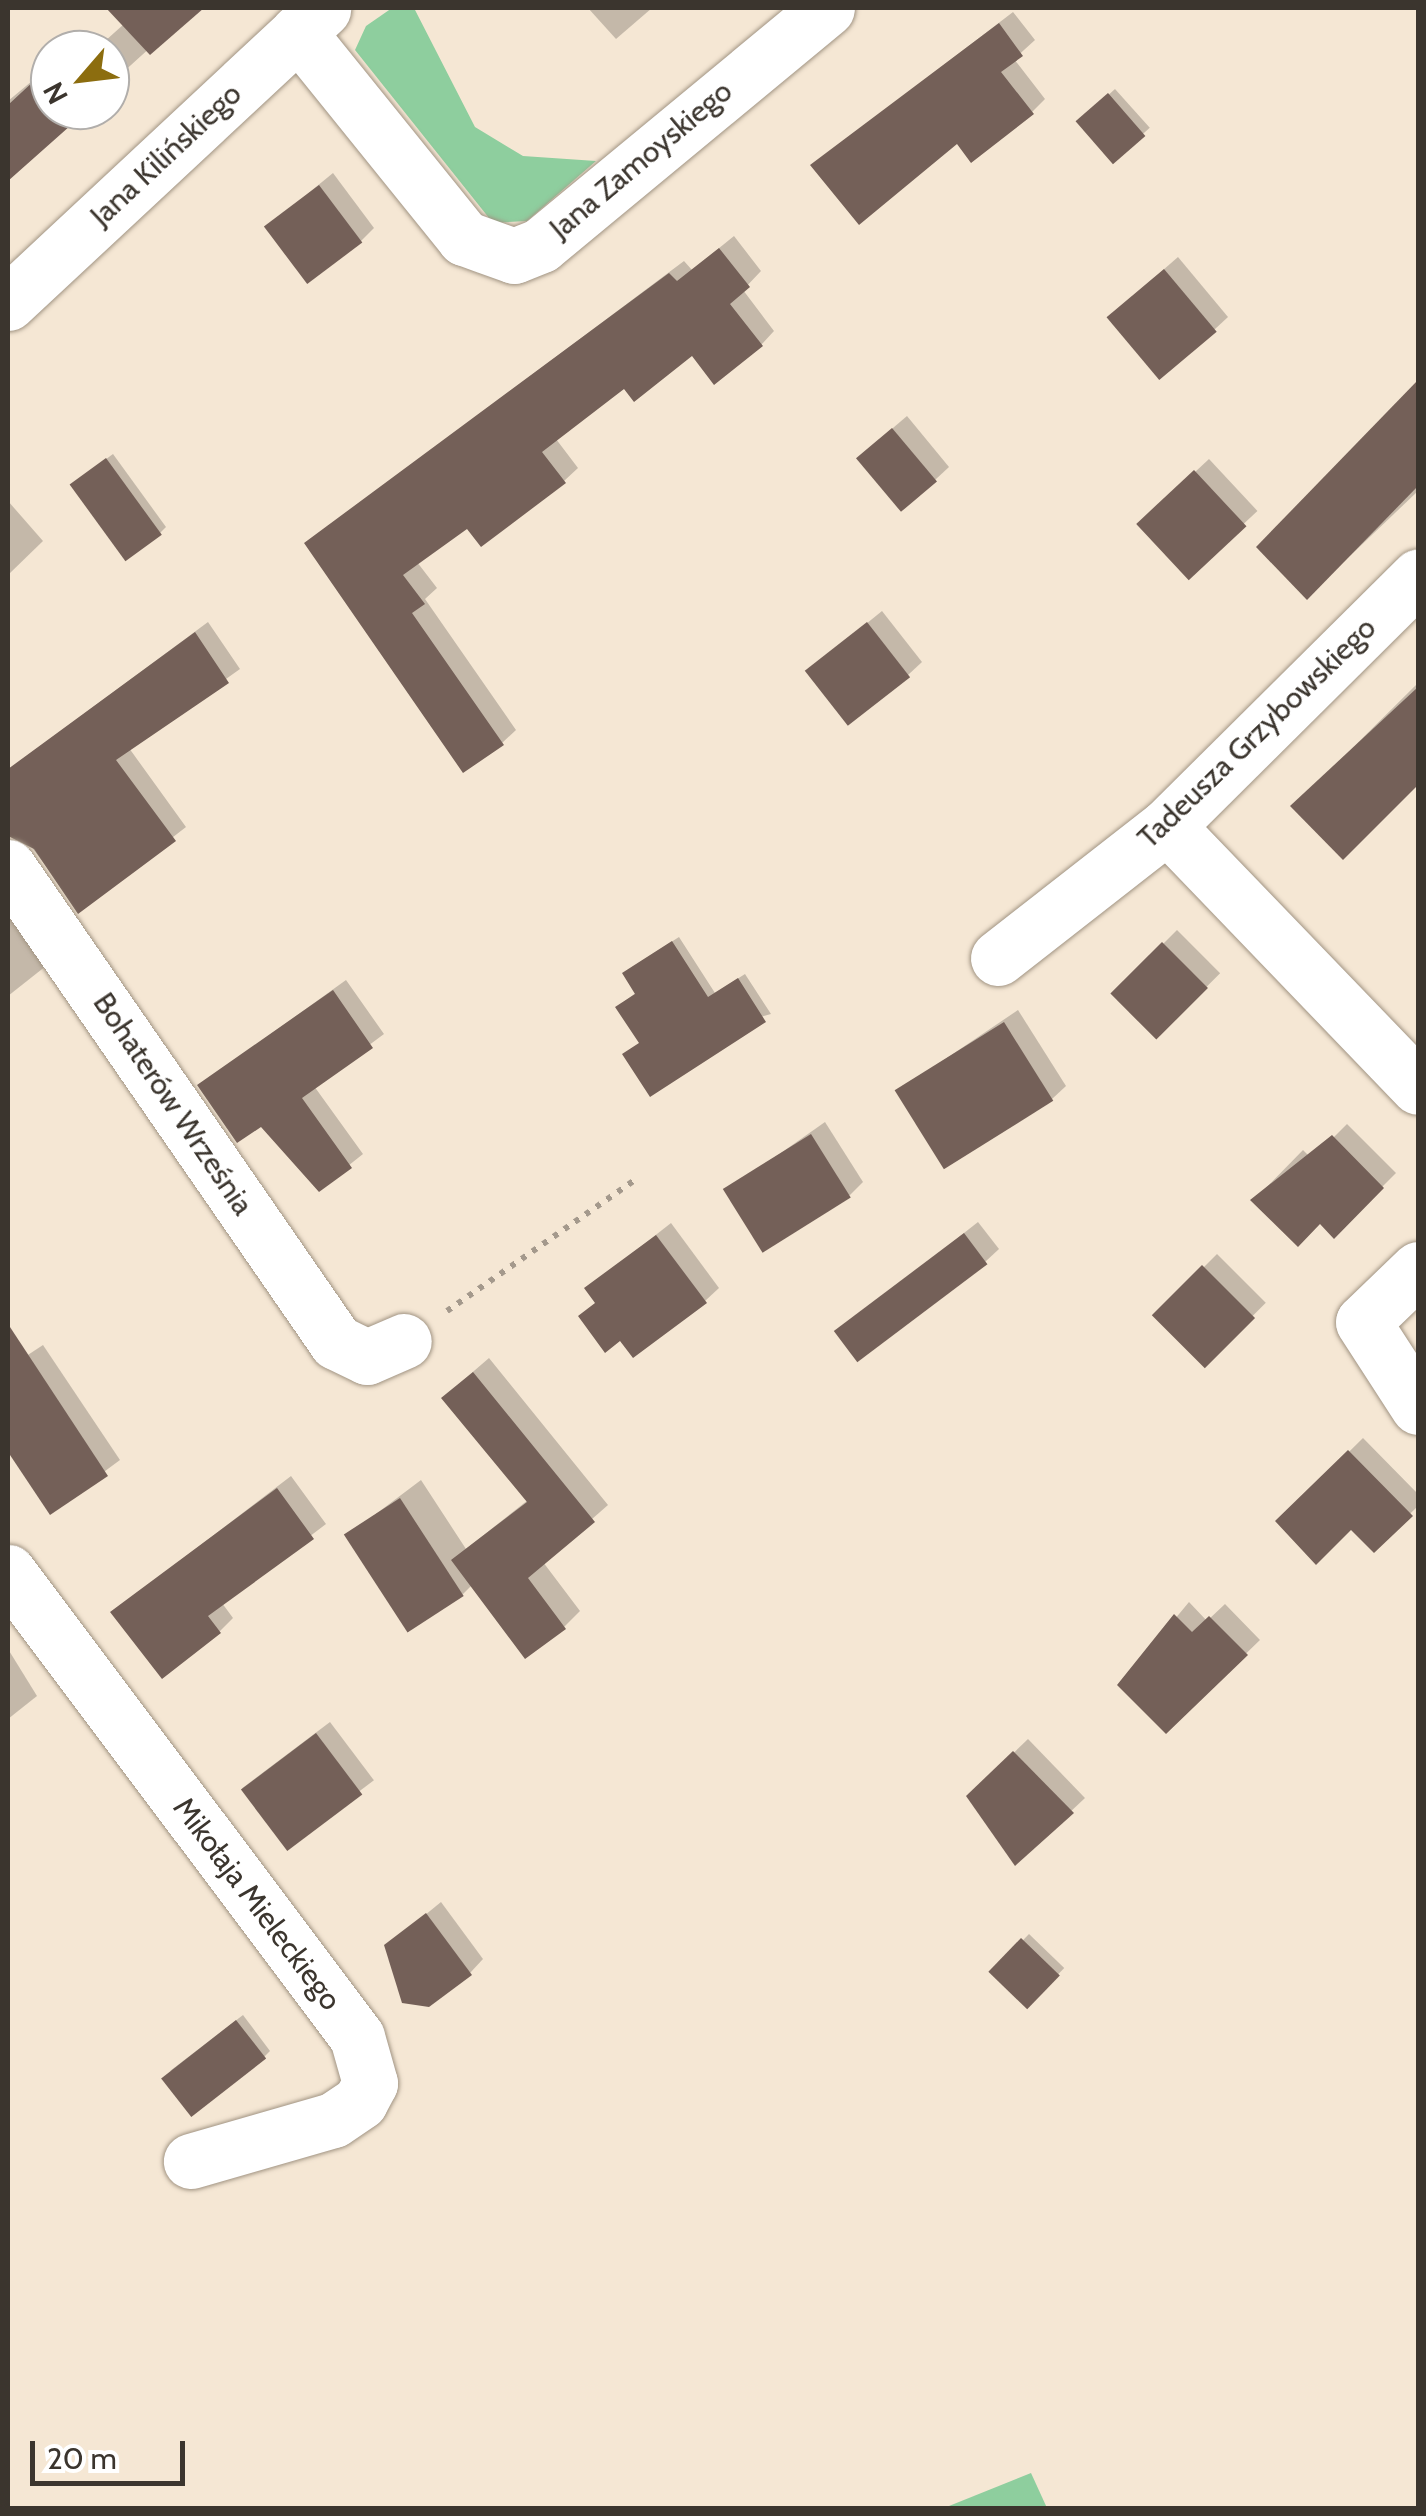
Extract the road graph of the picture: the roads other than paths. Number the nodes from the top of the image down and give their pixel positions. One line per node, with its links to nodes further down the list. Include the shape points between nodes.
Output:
1 (826, 8): 2 (street, Jana Zamoyskiego, via 630,144 540,245 514,256 482,251)
2 (312, 20): 3 (street, Jana Kilińskiego)
3 (8, 303)
4 (1418, 577): 5 (street, Tadeusza Grzybowskiego)
5 (1167, 826): 7 (street, Tadeusza Grzybowskiego); 8 (street)
6 (8, 867): 10 (street, Bohaterów Września, via 336,1342 366,1357)
7 (998, 958)
8 (1418, 1086)
9 (1418, 1269): 11 (street, via 1363,1322)
10 (404, 1341)
11 (1418, 1407)
12 (11, 1586): 13 (street, Mikołaja Mieleckiego, via 357,2037 370,2083 360,2102 332,2120)
13 (192, 2161)

